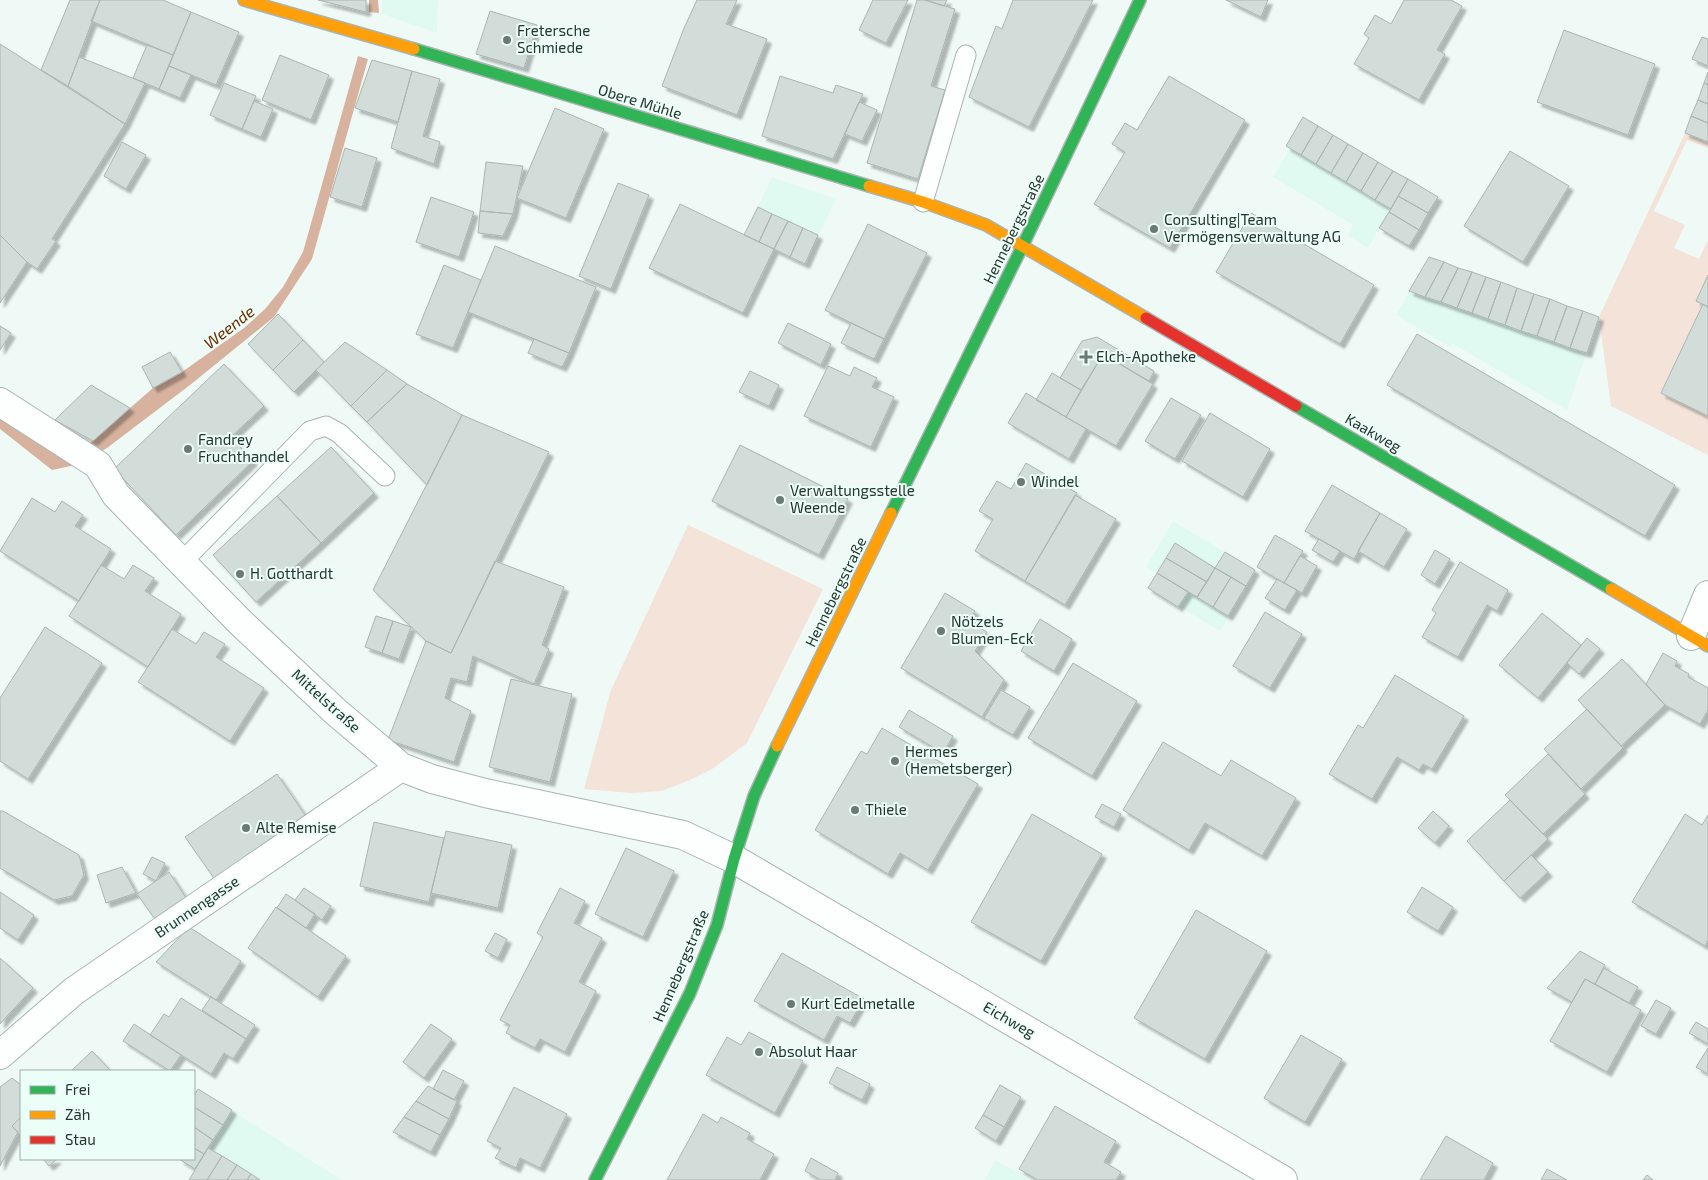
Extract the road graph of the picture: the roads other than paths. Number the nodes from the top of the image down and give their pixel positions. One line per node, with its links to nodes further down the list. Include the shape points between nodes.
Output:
1 (244, 0): 4 (street, Obere Mühle)
2 (1140, 0): 5 (street, Hennebergstraße)
3 (966, 55): 4 (lane)
4 (923, 202): 5 (street, Obere Mühle, via 986,225)
5 (1023, 245): 10 (street, Kaakweg); 12 (street, Hennebergstraße, via 785,729 754,796)
6 (0, 402): 8 (street, Mittelstraße, via 98,464 116,495)
7 (385, 476): 8 (lane, via 339,433 326,426 310,430)
8 (182, 562): 11 (street, Mittelstraße, via 240,622 336,712)
9 (1708, 596): 10 (street)
10 (1699, 641)
11 (401, 767): 12 (street, Mittelstraße, via 485,793 683,835); 13 (street, Brunnengasse, via 74,991)
12 (734, 859): 14 (street, Hennebergstraße, via 717,925 690,992); 15 (street, Eichweg)
13 (0, 1055)
14 (595, 1180)
15 (1283, 1180)

